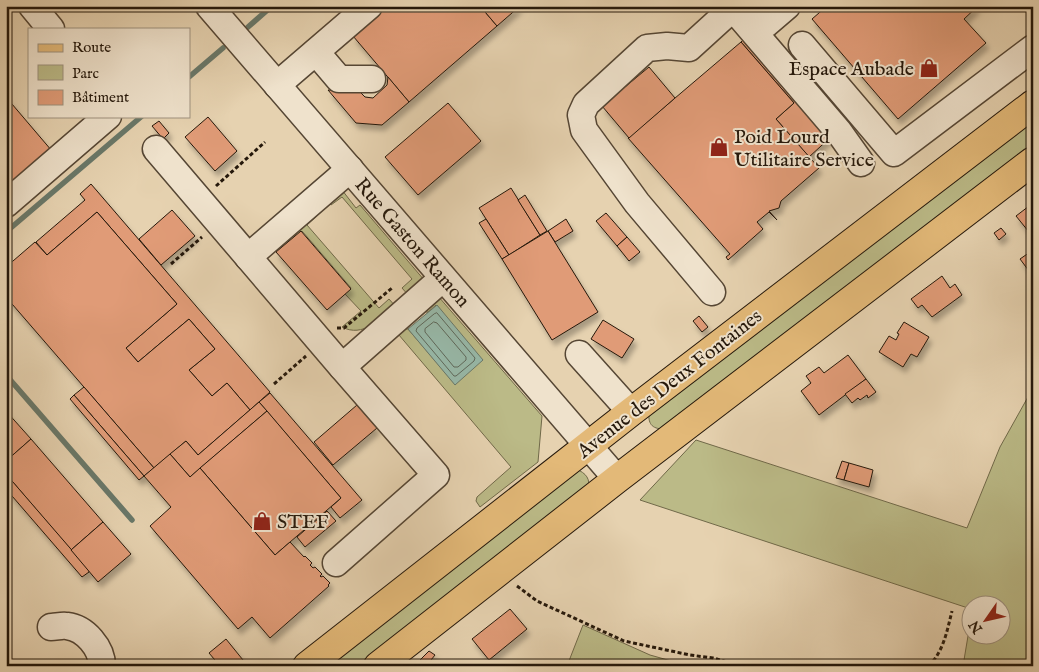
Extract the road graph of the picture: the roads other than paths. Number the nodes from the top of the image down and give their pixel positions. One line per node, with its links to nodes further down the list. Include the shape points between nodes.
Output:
1 (32, 6): 6 (street)
2 (209, 6): 11 (street, Rue Gaston Ramon)
3 (370, 6): 9 (street)
4 (787, 6): 5 (street)
5 (759, 15)
6 (50, 28)
7 (802, 45): 8 (street, via 894,153)
8 (1033, 48)
9 (316, 52): 10 (street, via 339,79); 11 (street)
10 (372, 79)
11 (277, 85): 17 (street, Rue Gaston Ramon)
12 (1033, 104): 24 (main road, Avenue des Deux Fontaines)
13 (106, 118): 18 (street)
14 (156, 149): 19 (street)
15 (1033, 161): 26 (main road)
16 (860, 163): 21 (street, via 839,132 733,8 689,48 647,48 586,104 582,115 584,130 638,204)
17 (350, 169): 19 (street); 20 (street, Rue Gaston Ramon)
18 (6, 204)
19 (248, 257): 23 (street)
20 (443, 278): 23 (street); 25 (street, Rue Gaston Ramon)
21 (712, 292)
22 (579, 354): 24 (street)
23 (342, 367): 27 (street, via 436,475)
24 (631, 412): 25 (main road, Avenue des Deux Fontaines)
25 (588, 445): 26 (street, Rue Gaston Ramon); 30 (main road, Avenue des Deux Fontaines)
26 (617, 479): 31 (main road)
27 (336, 563)
28 (51, 627): 29 (street, via 67,626 82,631 94,643)
29 (102, 666)
30 (307, 666)
31 (378, 666)

